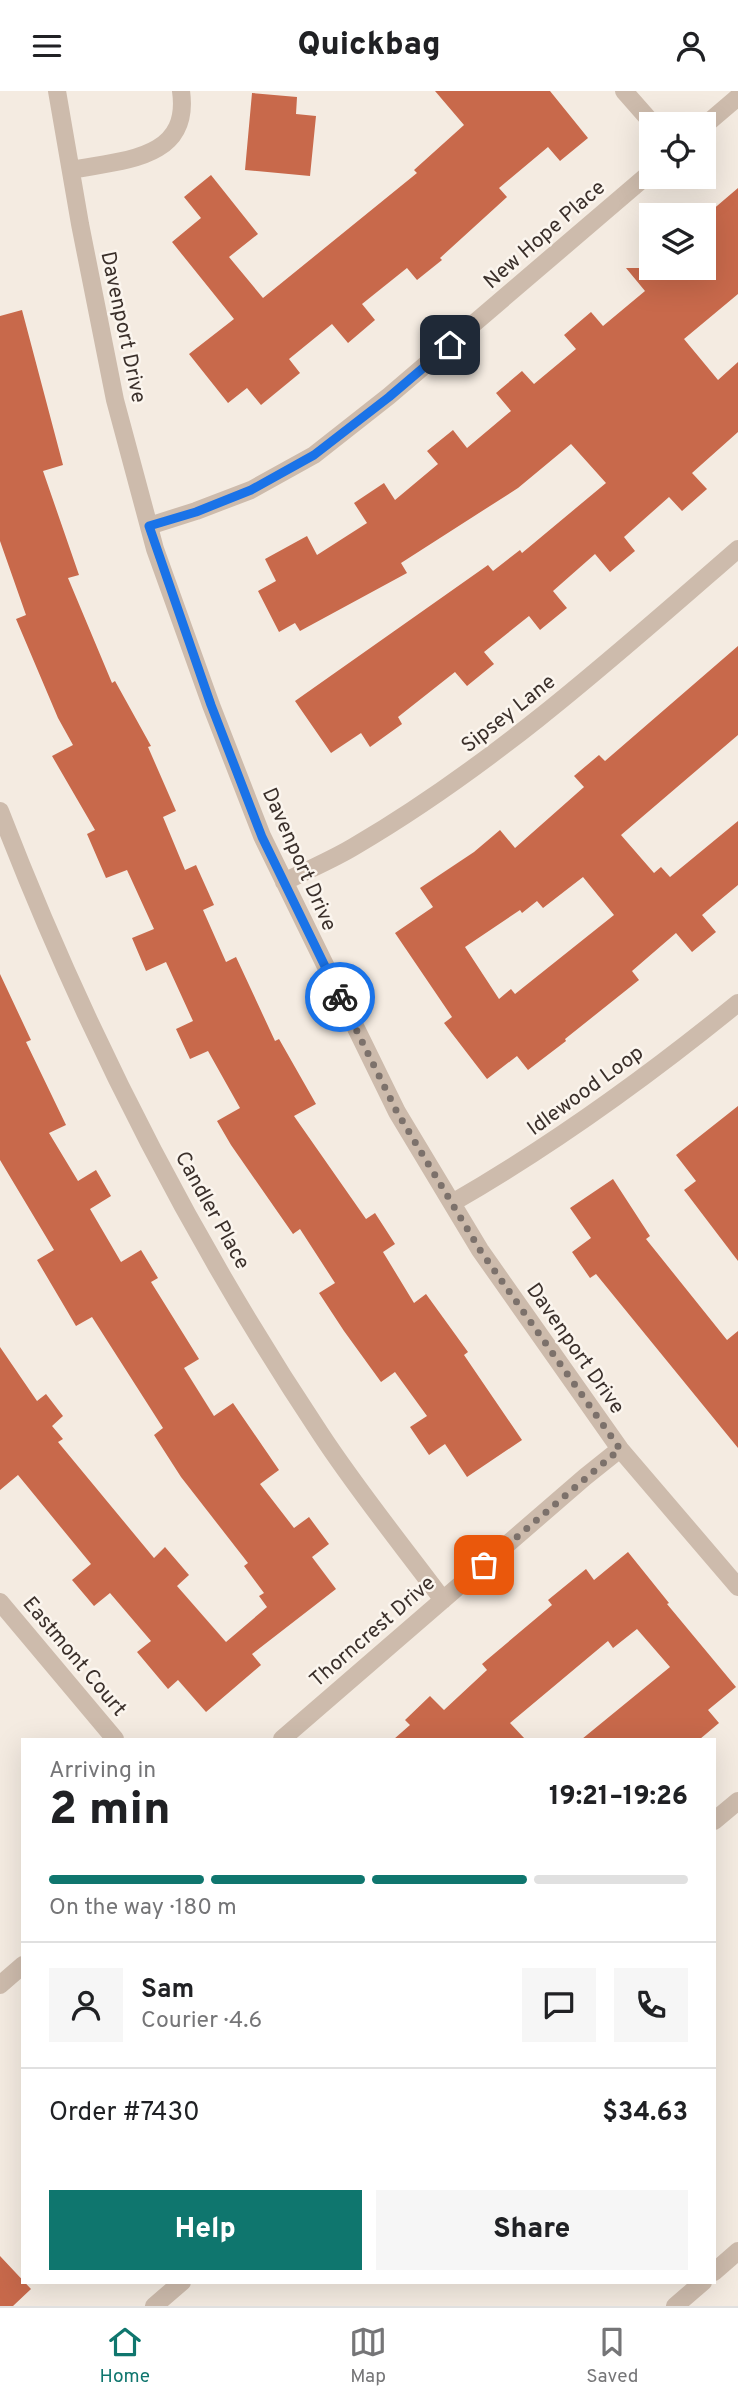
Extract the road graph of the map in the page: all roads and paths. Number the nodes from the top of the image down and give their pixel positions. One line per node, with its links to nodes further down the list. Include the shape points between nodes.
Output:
1 (57, 91): 7 (street, Davenport Drive)
2 (181, 91): 7 (street, via 183,110 177,131 162,148)
3 (624, 91): 5 (street)
4 (738, 97): 6 (street)
5 (642, 112)
6 (716, 116)
7 (71, 170): 9 (street, Davenport Drive, via 115,400)
8 (639, 181): 9 (street, New Hope Place, via 389,397 314,455 251,490)
9 (149, 526): 12 (street, Davenport Drive, via 211,705)
10 (738, 549): 12 (street, Sipsey Lane, via 527,729 405,816)
11 (0, 811): 17 (street, Candler Place, via 84,1015 196,1228 321,1435)
12 (284, 882): 14 (street, Davenport Drive, via 397,1112)
13 (736, 1008): 14 (street, Idlewood Loop, via 517,1166)
14 (452, 1203): 15 (street, Davenport Drive)
15 (620, 1449): 16 (street, Davenport Drive); 17 (street, Thorncrest Drive)
16 (738, 1587)
17 (443, 1600): 20 (street, Thorncrest Drive)
18 (0, 1602): 19 (street, Eastmont Court)
19 (114, 1738)
20 (283, 1738)
21 (738, 1801): 22 (street)
22 (716, 1819)
23 (21, 1967): 24 (street)
24 (0, 1985)
25 (738, 2251): 26 (street)
26 (716, 2270)
27 (179, 2284): 29 (street)
28 (701, 2284): 30 (street)
29 (154, 2306)
30 (675, 2306)

